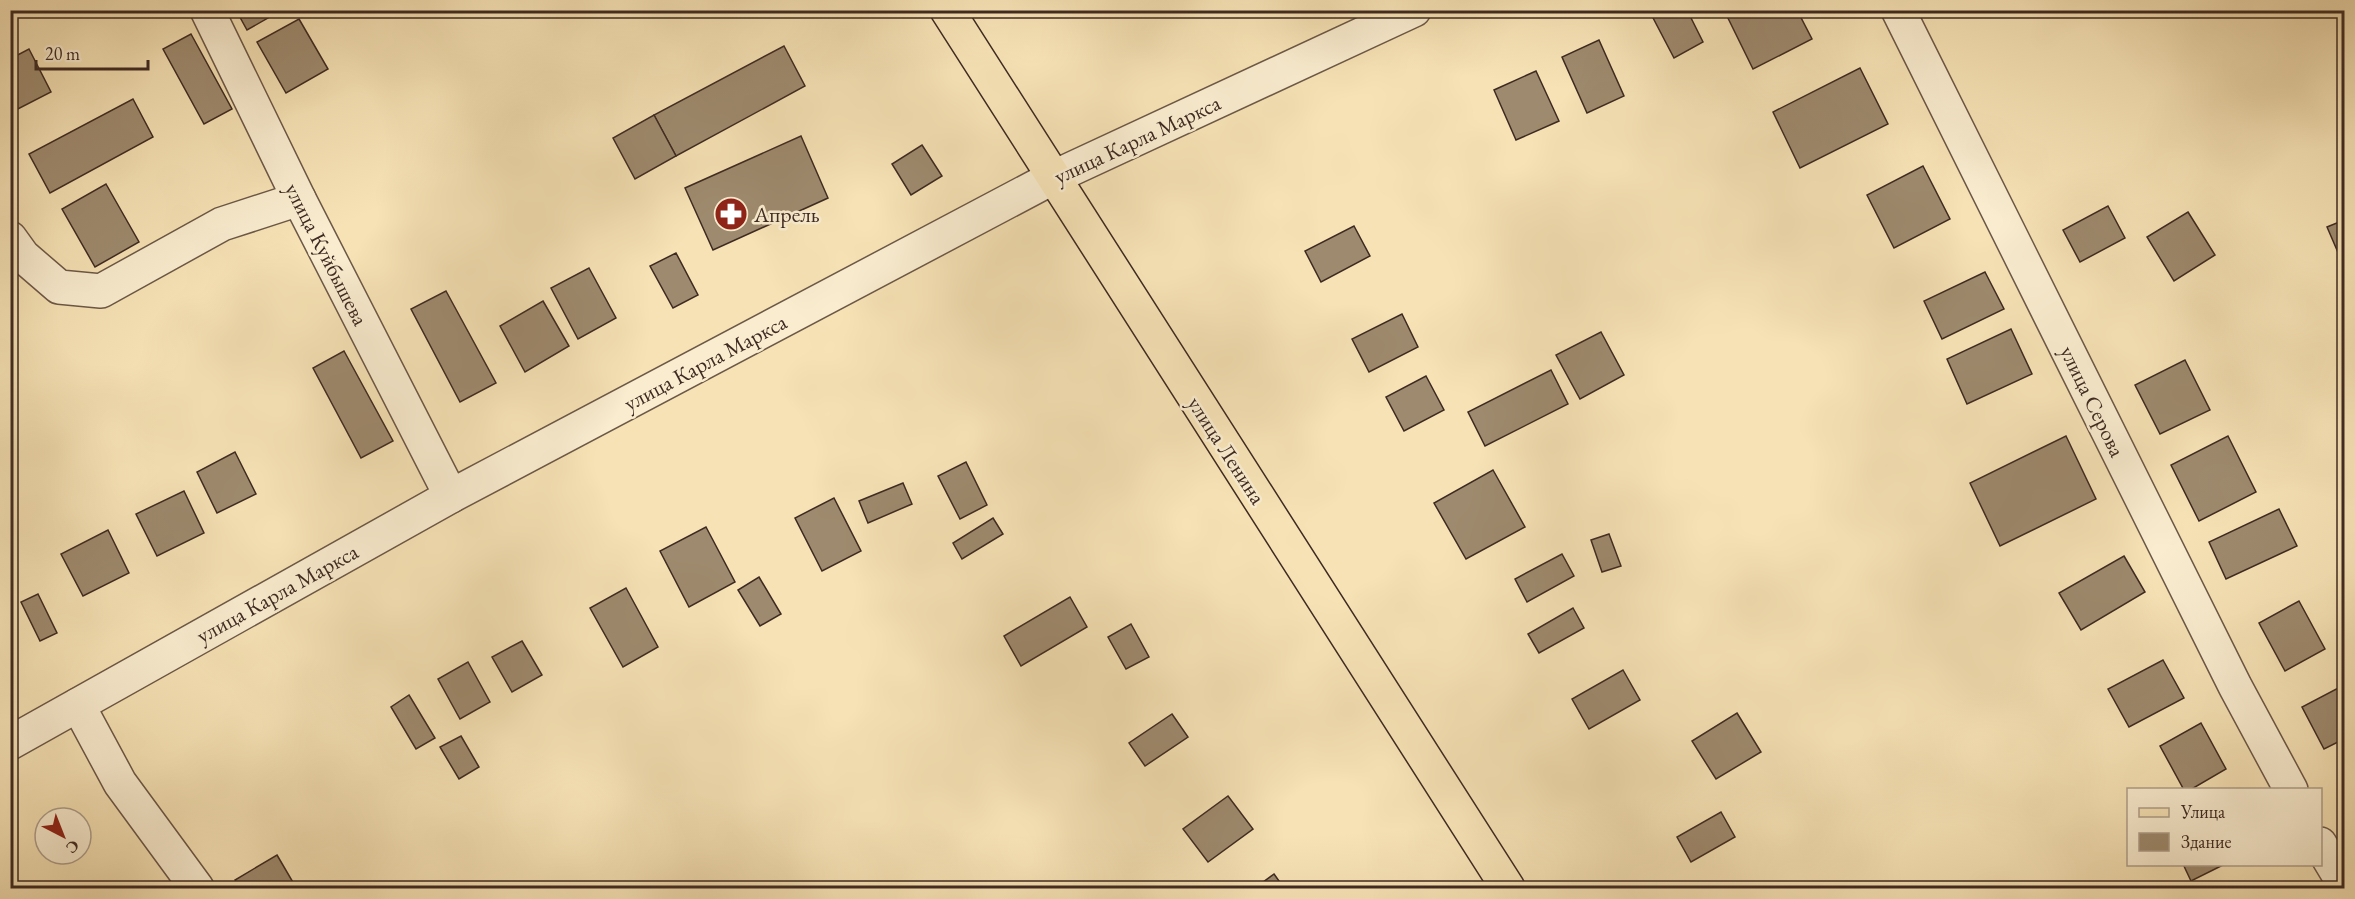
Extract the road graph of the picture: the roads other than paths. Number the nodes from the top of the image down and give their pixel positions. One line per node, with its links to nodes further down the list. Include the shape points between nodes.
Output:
1 (207, 10): 6 (street, улица Куйбышева)
2 (947, 10): 5 (main road, улица Ленина)
3 (1414, 10): 5 (street, улица Карла Маркса)
4 (1898, 10): 11 (street, улица Серова, via 2235,686)
5 (1052, 178): 8 (street, улица Карла Маркса); 15 (main road, улица Ленина)
6 (299, 199): 7 (street, via 222,224 101,291 59,287 23,256); 8 (street, улица Куйбышева)
7 (10, 237)
8 (451, 496): 9 (street, улица Карла Маркса)
9 (78, 705): 10 (street, улица Карла Маркса); 14 (street, via 120,783)
10 (10, 743)
11 (2290, 788)
12 (2322, 847): 13 (street)
13 (2344, 884)
14 (197, 888)
15 (1508, 888)

